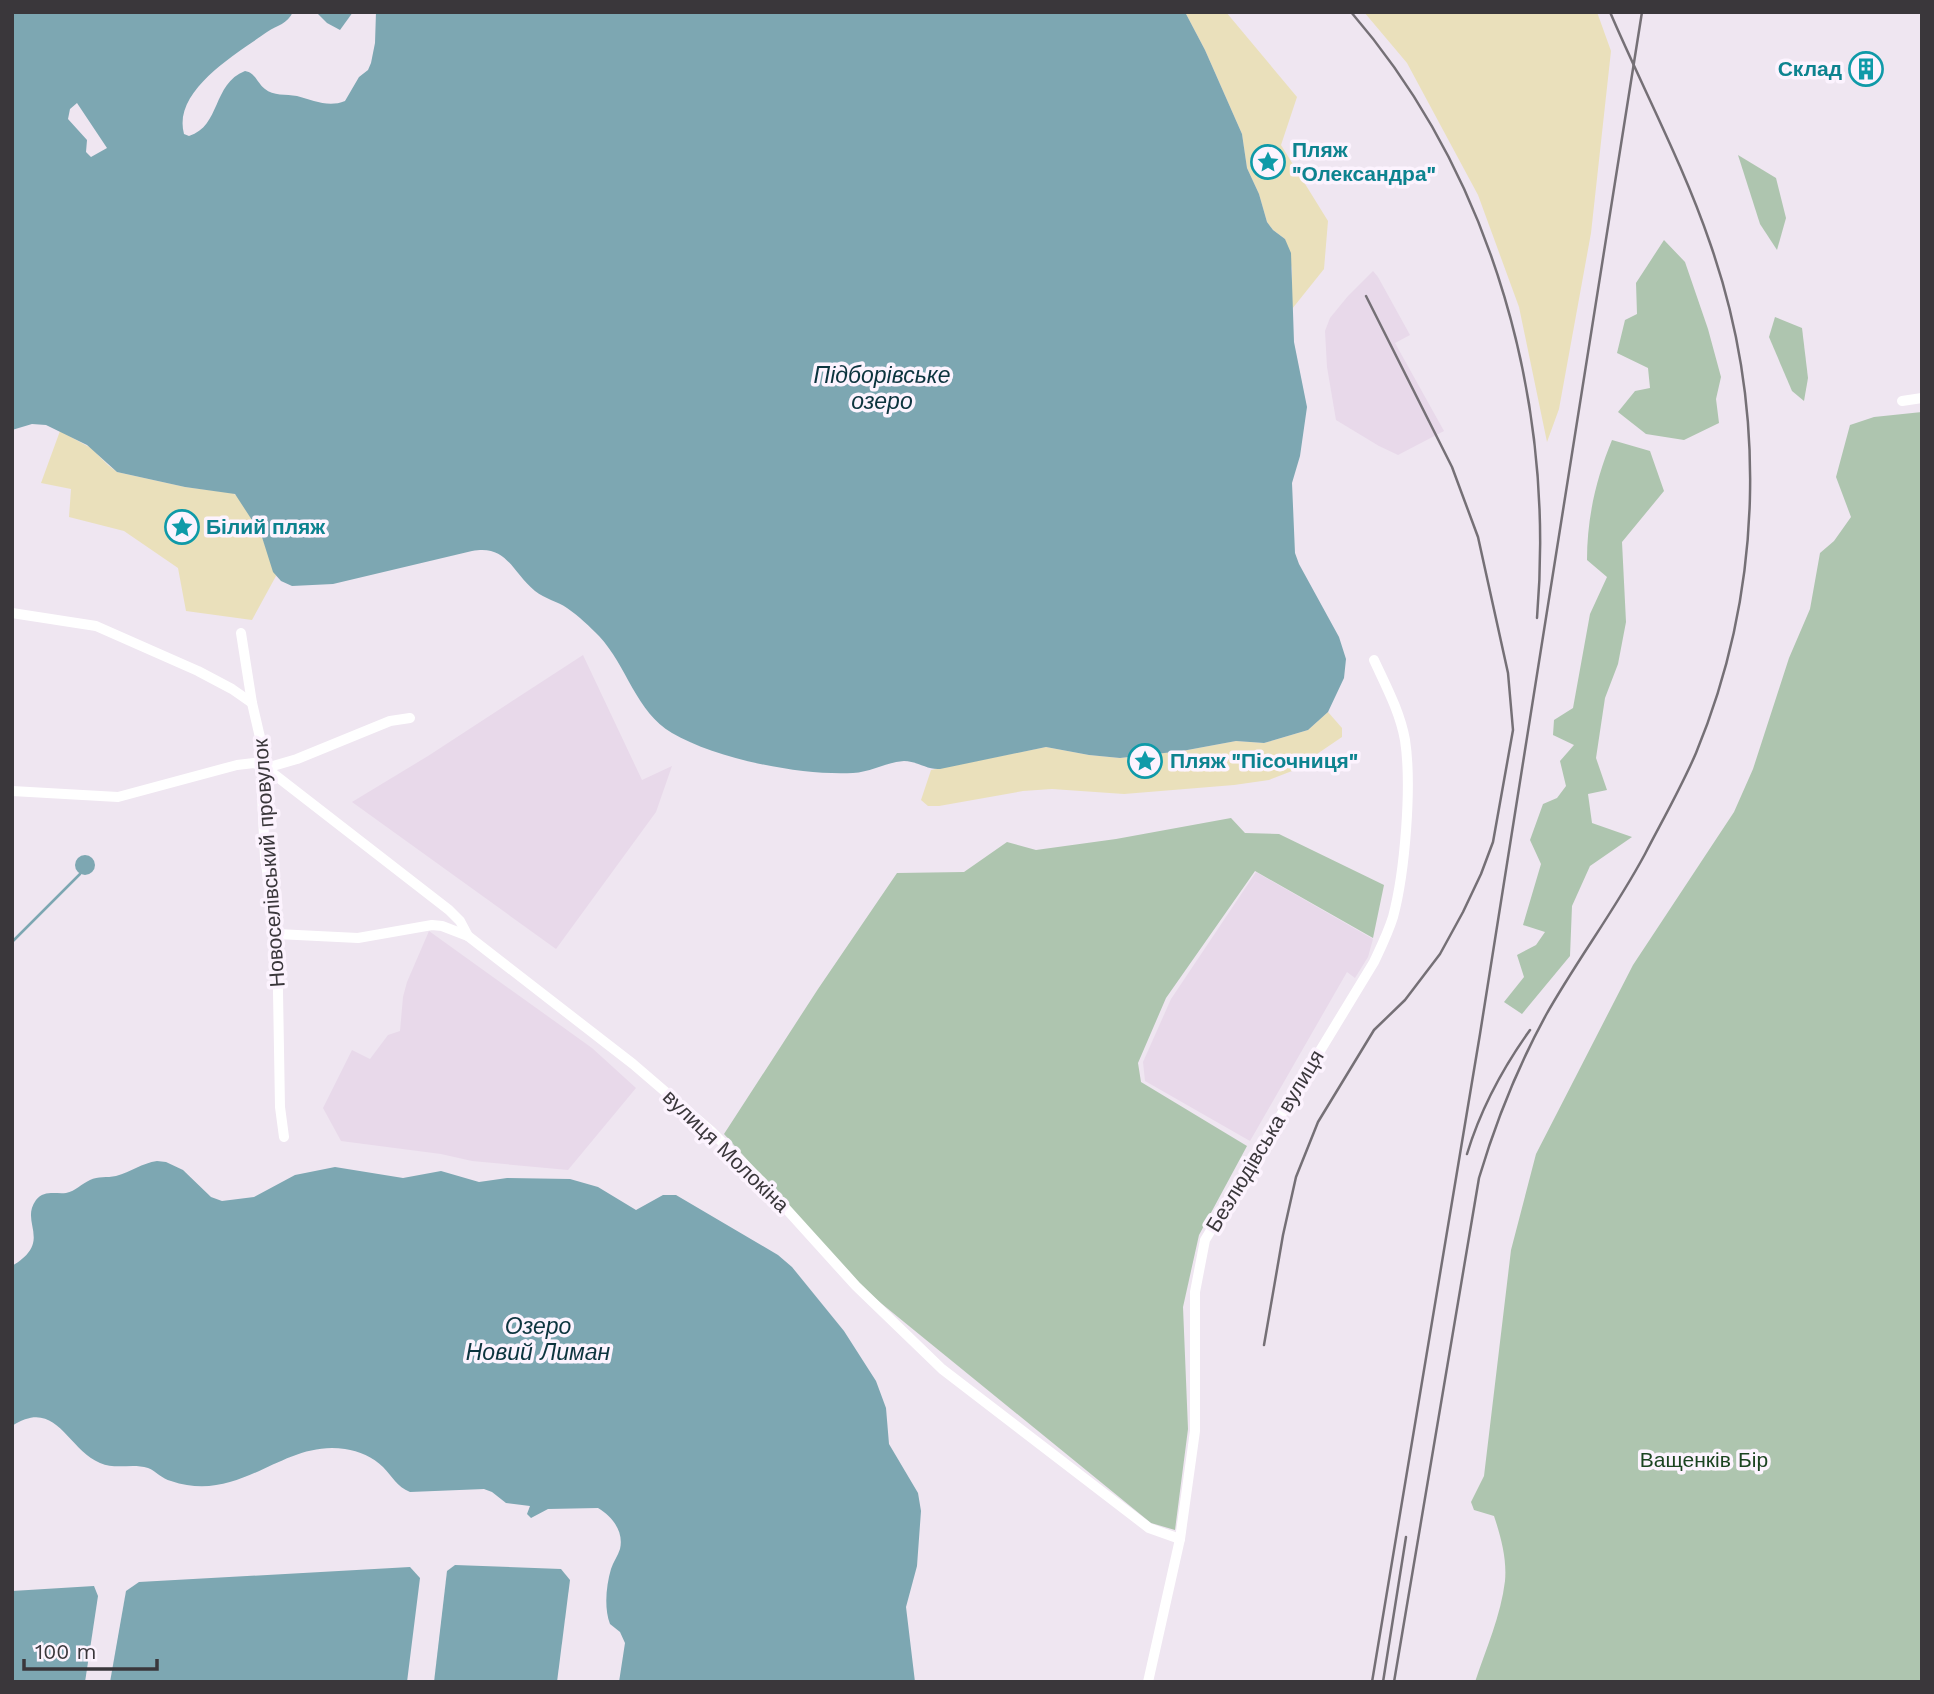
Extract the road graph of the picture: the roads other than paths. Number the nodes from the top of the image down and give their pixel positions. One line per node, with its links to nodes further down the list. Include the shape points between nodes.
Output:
1 (1922, 398): 2 (street)
2 (1902, 401)
3 (12, 613): 6 (street, via 96,626 198,671)
4 (241, 633): 6 (street, Новоселівський провулок)
5 (1374, 660): 13 (street, Безлюдівська вулиця, via 1401,723 1406,755 1403,856 1394,914 1374,962 1205,1240 1195,1292 1195,1432)
6 (252, 703): 8 (street, Новоселівський провулок)
7 (410, 718): 8 (street, via 390,721)
8 (266, 768): 9 (street, via 254,763 237,765 118,797); 10 (street, Новоселівський провулок, via 262,794 265,858); 11 (street, вулиця Молокіна, via 449,910)
9 (12, 790)
10 (277, 934): 11 (street, via 358,938 432,925); 12 (street, Новоселівський провулок)
11 (468, 936): 13 (street, вулиця Молокіна, via 704,1125 856,1286 949,1375 1149,1528)
12 (284, 1137)
13 (1180, 1539): 14 (street, Безлюдівська вулиця)
14 (1148, 1682)

